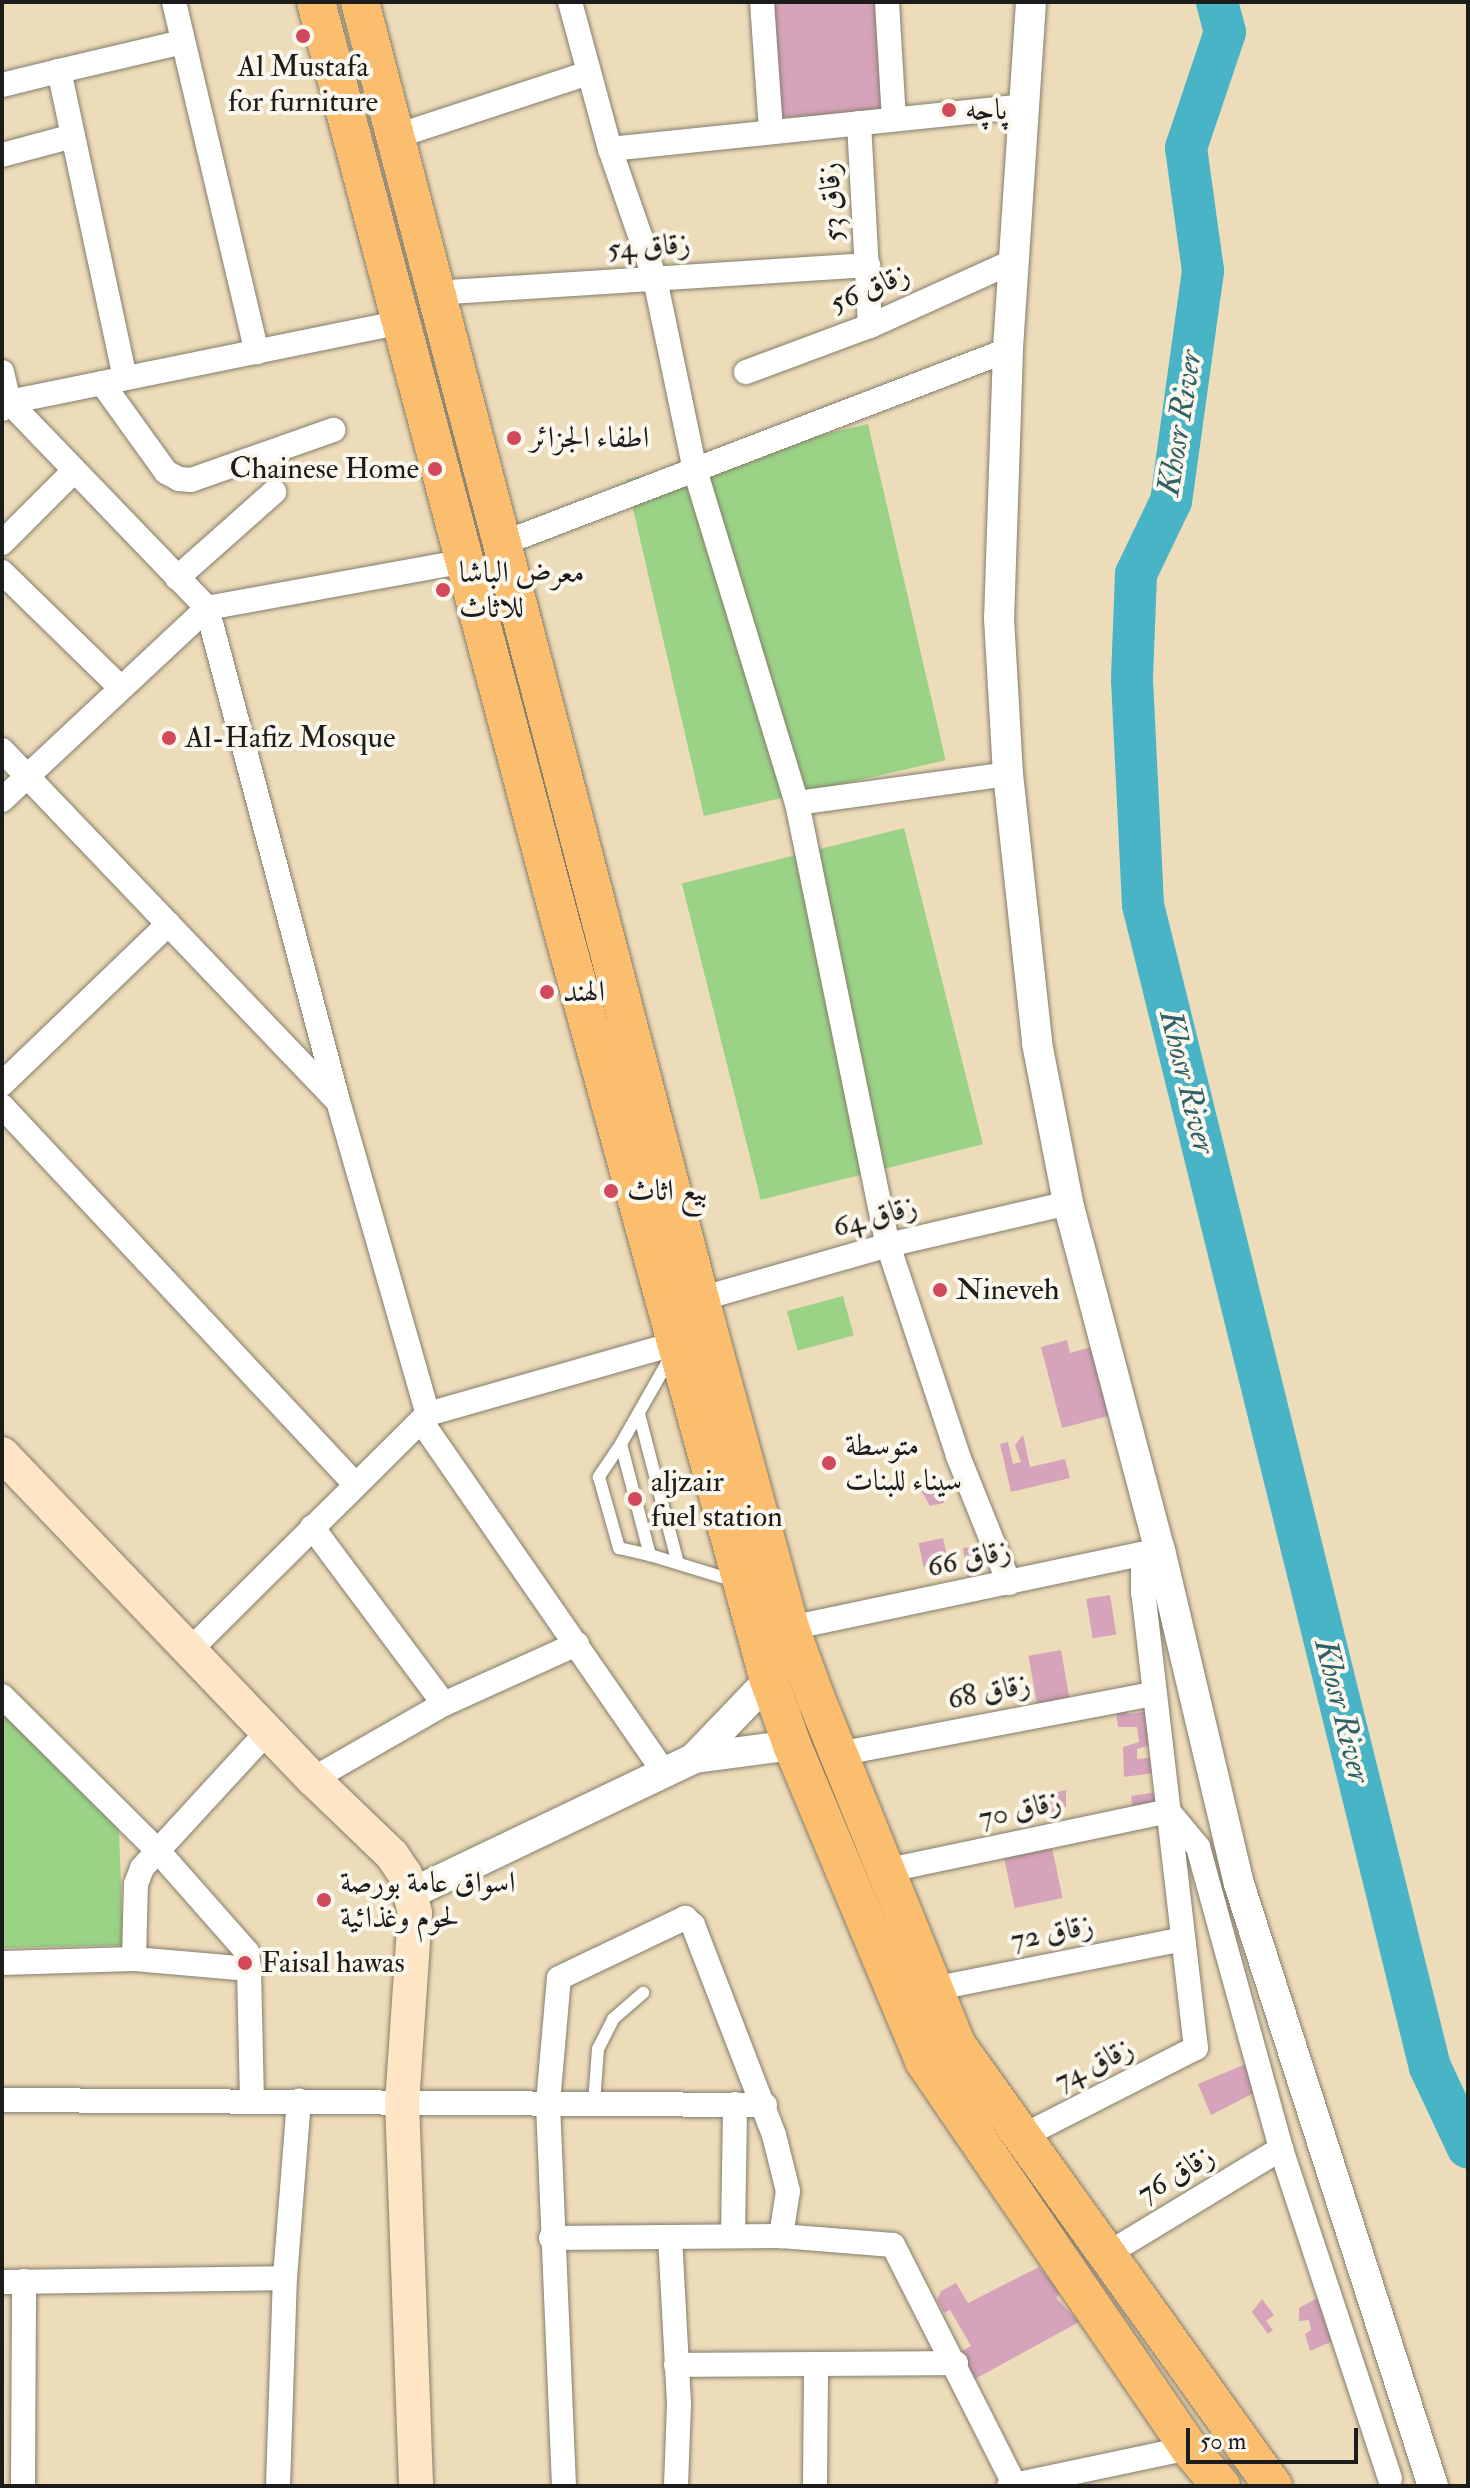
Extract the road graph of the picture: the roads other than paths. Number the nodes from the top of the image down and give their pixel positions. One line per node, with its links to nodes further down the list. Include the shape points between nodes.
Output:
1 (174, 2): 8 (street)
2 (316, 2): 24 (main road)
3 (360, 2): 17 (main road)
4 (570, 2): 10 (street)
5 (762, 2): 15 (street)
6 (887, 2): 13 (street)
7 (1031, 2): 12 (street)
8 (183, 42): 9 (street); 27 (street)
9 (59, 71): 11 (street); 16 (street)
10 (589, 73): 17 (street); 18 (street)
11 (2, 85)
12 (1024, 106): 13 (street); 20 (street)
13 (894, 119): 14 (street)
14 (859, 123): 15 (street); 21 (street, زقاق 53)
15 (771, 132): 18 (street)
16 (73, 136): 19 (street); 30 (street)
17 (394, 137): 23 (main road)
18 (610, 149): 22 (street)
19 (2, 155)
20 (1016, 260): 25 (street, زقاق 56); 26 (street)
21 (868, 265): 22 (street, زقاق 54); 25 (street, زقاق 53)
22 (655, 279): 23 (street, زقاق 54); 33 (street)
23 (434, 293): 37 (main road)
24 (401, 322): 27 (street); 38 (main road)
25 (870, 326): 29 (street, زقاق 56)
26 (1008, 350): 33 (street); 44 (street, via 999,618)
27 (257, 352): 30 (street)
28 (2, 372): 31 (street)
29 (746, 372)
30 (113, 380): 31 (street); 32 (street, via 166,472 179,479 191,480)
31 (5, 406): 34 (street)
32 (333, 430)
33 (695, 470): 37 (street); 47 (street)
34 (73, 472): 36 (street); 40 (street)
35 (274, 492): 40 (street)
36 (2, 543)
37 (501, 544): 54 (main road)
38 (465, 561): 41 (street); 55 (main road)
39 (2, 572): 42 (street)
40 (177, 578): 41 (street)
41 (207, 608): 42 (street); 50 (street)
42 (121, 688): 45 (street)
43 (2, 750): 45 (street)
44 (1008, 774): 47 (street); 52 (street, via 1037,1043)
45 (27, 776): 46 (street); 48 (street)
46 (2, 800)
47 (797, 803): 53 (street)
48 (168, 924): 49 (street); 50 (street)
49 (2, 1084)
50 (338, 1101): 57 (street)
51 (2, 1106): 60 (street)
52 (1068, 1203): 53 (street, زقاق 64); 62 (street)
53 (888, 1245): 54 (street, زقاق 64); 65 (street, via 958,1456)
54 (700, 1299): 67 (main road)
55 (678, 1343): 56 (lane); 57 (street); 66 (main road)
56 (639, 1414): 58 (lane); 64 (lane)
57 (425, 1418): 60 (street); 68 (street)
58 (621, 1444): 63 (lane); 63 (lane, via 599,1477 619,1548)
59 (2, 1454): 69 (main road)
60 (355, 1484): 61 (street)
61 (312, 1527): 69 (street); 73 (street)
62 (1160, 1550): 65 (street, زقاق 66); 71 (street, via 1143,1572); 122 (street, via 1239,1884)
63 (650, 1555): 64 (lane)
64 (677, 1560): 66 (lane)
65 (1009, 1583): 67 (street, زقاق 66)
66 (745, 1585): 70 (main road)
67 (790, 1628): 76 (main road)
68 (577, 1644): 73 (street); 78 (street)
69 (189, 1651): 74 (main road)
70 (769, 1680): 75 (main road); 77 (street)
71 (1153, 1694): 76 (street, زقاق 68); 80 (street)
72 (2, 1696): 81 (street)
73 (444, 1704): 79 (street)
74 (267, 1732): 79 (main road); 81 (street)
75 (792, 1745): 77 (street); 110 (main road, via 924,2061)
76 (838, 1754): 82 (main road)
77 (695, 1758): 78 (street)
78 (664, 1772): 83 (street)
79 (313, 1779): 83 (main road, via 392,1855)
80 (1168, 1811): 82 (street, زقاق 70); 84 (street); 99 (street, via 1198,1847)
81 (158, 1851): 85 (street, via 136,1884); 87 (street, via 247,1952)
82 (884, 1871): 88 (main road)
83 (412, 1893): 93 (main road, via 415,1933)
84 (1183, 1939): 88 (street, زقاق 72); 98 (street, زقاق 74, via 1196,2048)
85 (134, 1959): 86 (street); 87 (street)
86 (2, 1963)
87 (249, 1969): 91 (street)
88 (933, 1989): 98 (main road, via 956,2044)
89 (643, 1993): 95 (lane, via 613,2019 598,2049)
90 (2, 2100): 91 (street)
91 (252, 2101): 92 (street)
92 (299, 2101): 93 (street); 105 (street)
93 (402, 2102): 94 (street); 116 (main road)
94 (548, 2103): 95 (street); 97 (street, via 559,1978 685,1918 693,1925); 103 (street)
95 (594, 2103): 96 (street)
96 (735, 2104): 97 (street); 100 (street)
97 (765, 2105): 101 (street, via 788,2191)
98 (1021, 2137): 104 (main road)
99 (1281, 2149): 104 (street, زقاق 76); 112 (street)
100 (733, 2236): 101 (street); 102 (street)
101 (781, 2236): 107 (street, via 893,2245)
102 (670, 2237): 103 (street); 109 (street)
103 (551, 2238): 117 (street)
104 (1104, 2256): 121 (main road)
105 (285, 2278): 106 (street); 115 (street)
106 (13, 2282): 114 (street)
107 (956, 2363): 108 (street); 113 (street)
108 (816, 2364): 109 (street); 119 (street)
109 (676, 2365): 118 (street)
110 (1189, 2448): 111 (street); 120 (main road)
111 (1094, 2477): 113 (street)
112 (1390, 2478)
113 (1012, 2485)
114 (23, 2486)
115 (278, 2486)
116 (416, 2486)
117 (564, 2486)
118 (676, 2486)
119 (815, 2486)
120 (1221, 2486)
121 (1273, 2486)
122 (1433, 2486)

